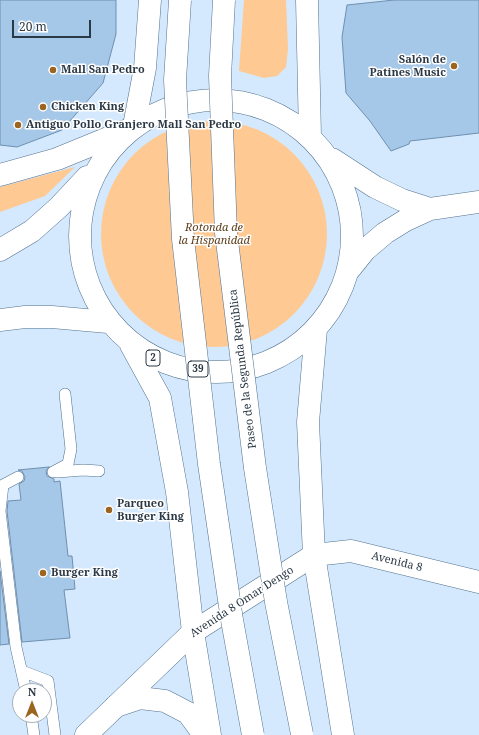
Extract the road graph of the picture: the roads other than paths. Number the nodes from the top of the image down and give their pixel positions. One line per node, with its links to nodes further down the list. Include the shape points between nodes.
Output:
1 (150, 0): 5 (main road, via 145,68)
2 (180, 0): 33 (main road, 39, bridge, via 175,80 183,240 209,464 232,620)
3 (224, 0): 34 (main road, Paseo de la Segunda República, bridge, via 220,76 226,232 255,468 276,602)
4 (307, 0): 6 (main road)
5 (131, 128): 6 (main road, 2, via 168,108 205,100 243,102 279,114); 8 (main road, 2); 9 (main road, via 57,159)
6 (310, 136): 7 (main road, 2)
7 (326, 154): 11 (main road, 2, via 375,187 402,200); 13 (main road, 2, via 341,181 350,210 353,240)
8 (98, 164): 12 (main road, 2, via 59,207 32,231); 15 (main road, 2, via 82,203 78,245 87,286)
9 (0, 175)
10 (479, 202): 11 (main road, 2)
11 (430, 209): 13 (main road, 2, via 384,233 365,250)
12 (0, 250)
13 (349, 270): 16 (main road, 2, via 330,312)
14 (0, 320): 15 (main road, via 52,317)
15 (108, 322): 17 (main road, 2)
16 (316, 329): 17 (main road, 2, via 294,348 268,362 240,371 218,372 181,368 154,358); 21 (main road, via 308,422)
17 (129, 342): 23 (main road, via 160,398 177,492)
18 (65, 394): 19 (lane, via 71,449 68,464 53,472)
19 (99, 471)
20 (18, 477): 24 (lane, via 3,485 0,511 16,647)
21 (314, 555): 22 (main road, Avenida 8, via 351,551); 23 (main road, Avenida 8 Omar Dengo); 35 (main road)
22 (479, 582)
23 (193, 632): 26 (main road, Avenida 8 Omar Dengo); 32 (main road)
24 (22, 671): 25 (lane); 29 (lane, via 48,681)
25 (24, 683)
26 (116, 706): 30 (main road, Avenida 8 Omar Dengo); 31 (main road, via 140,698 165,701 188,713)
27 (32, 723): 28 (lane)
28 (34, 735)
29 (55, 735)
30 (86, 735)
31 (204, 735)
32 (210, 735)
33 (253, 735)
34 (302, 735)
35 (343, 735)

